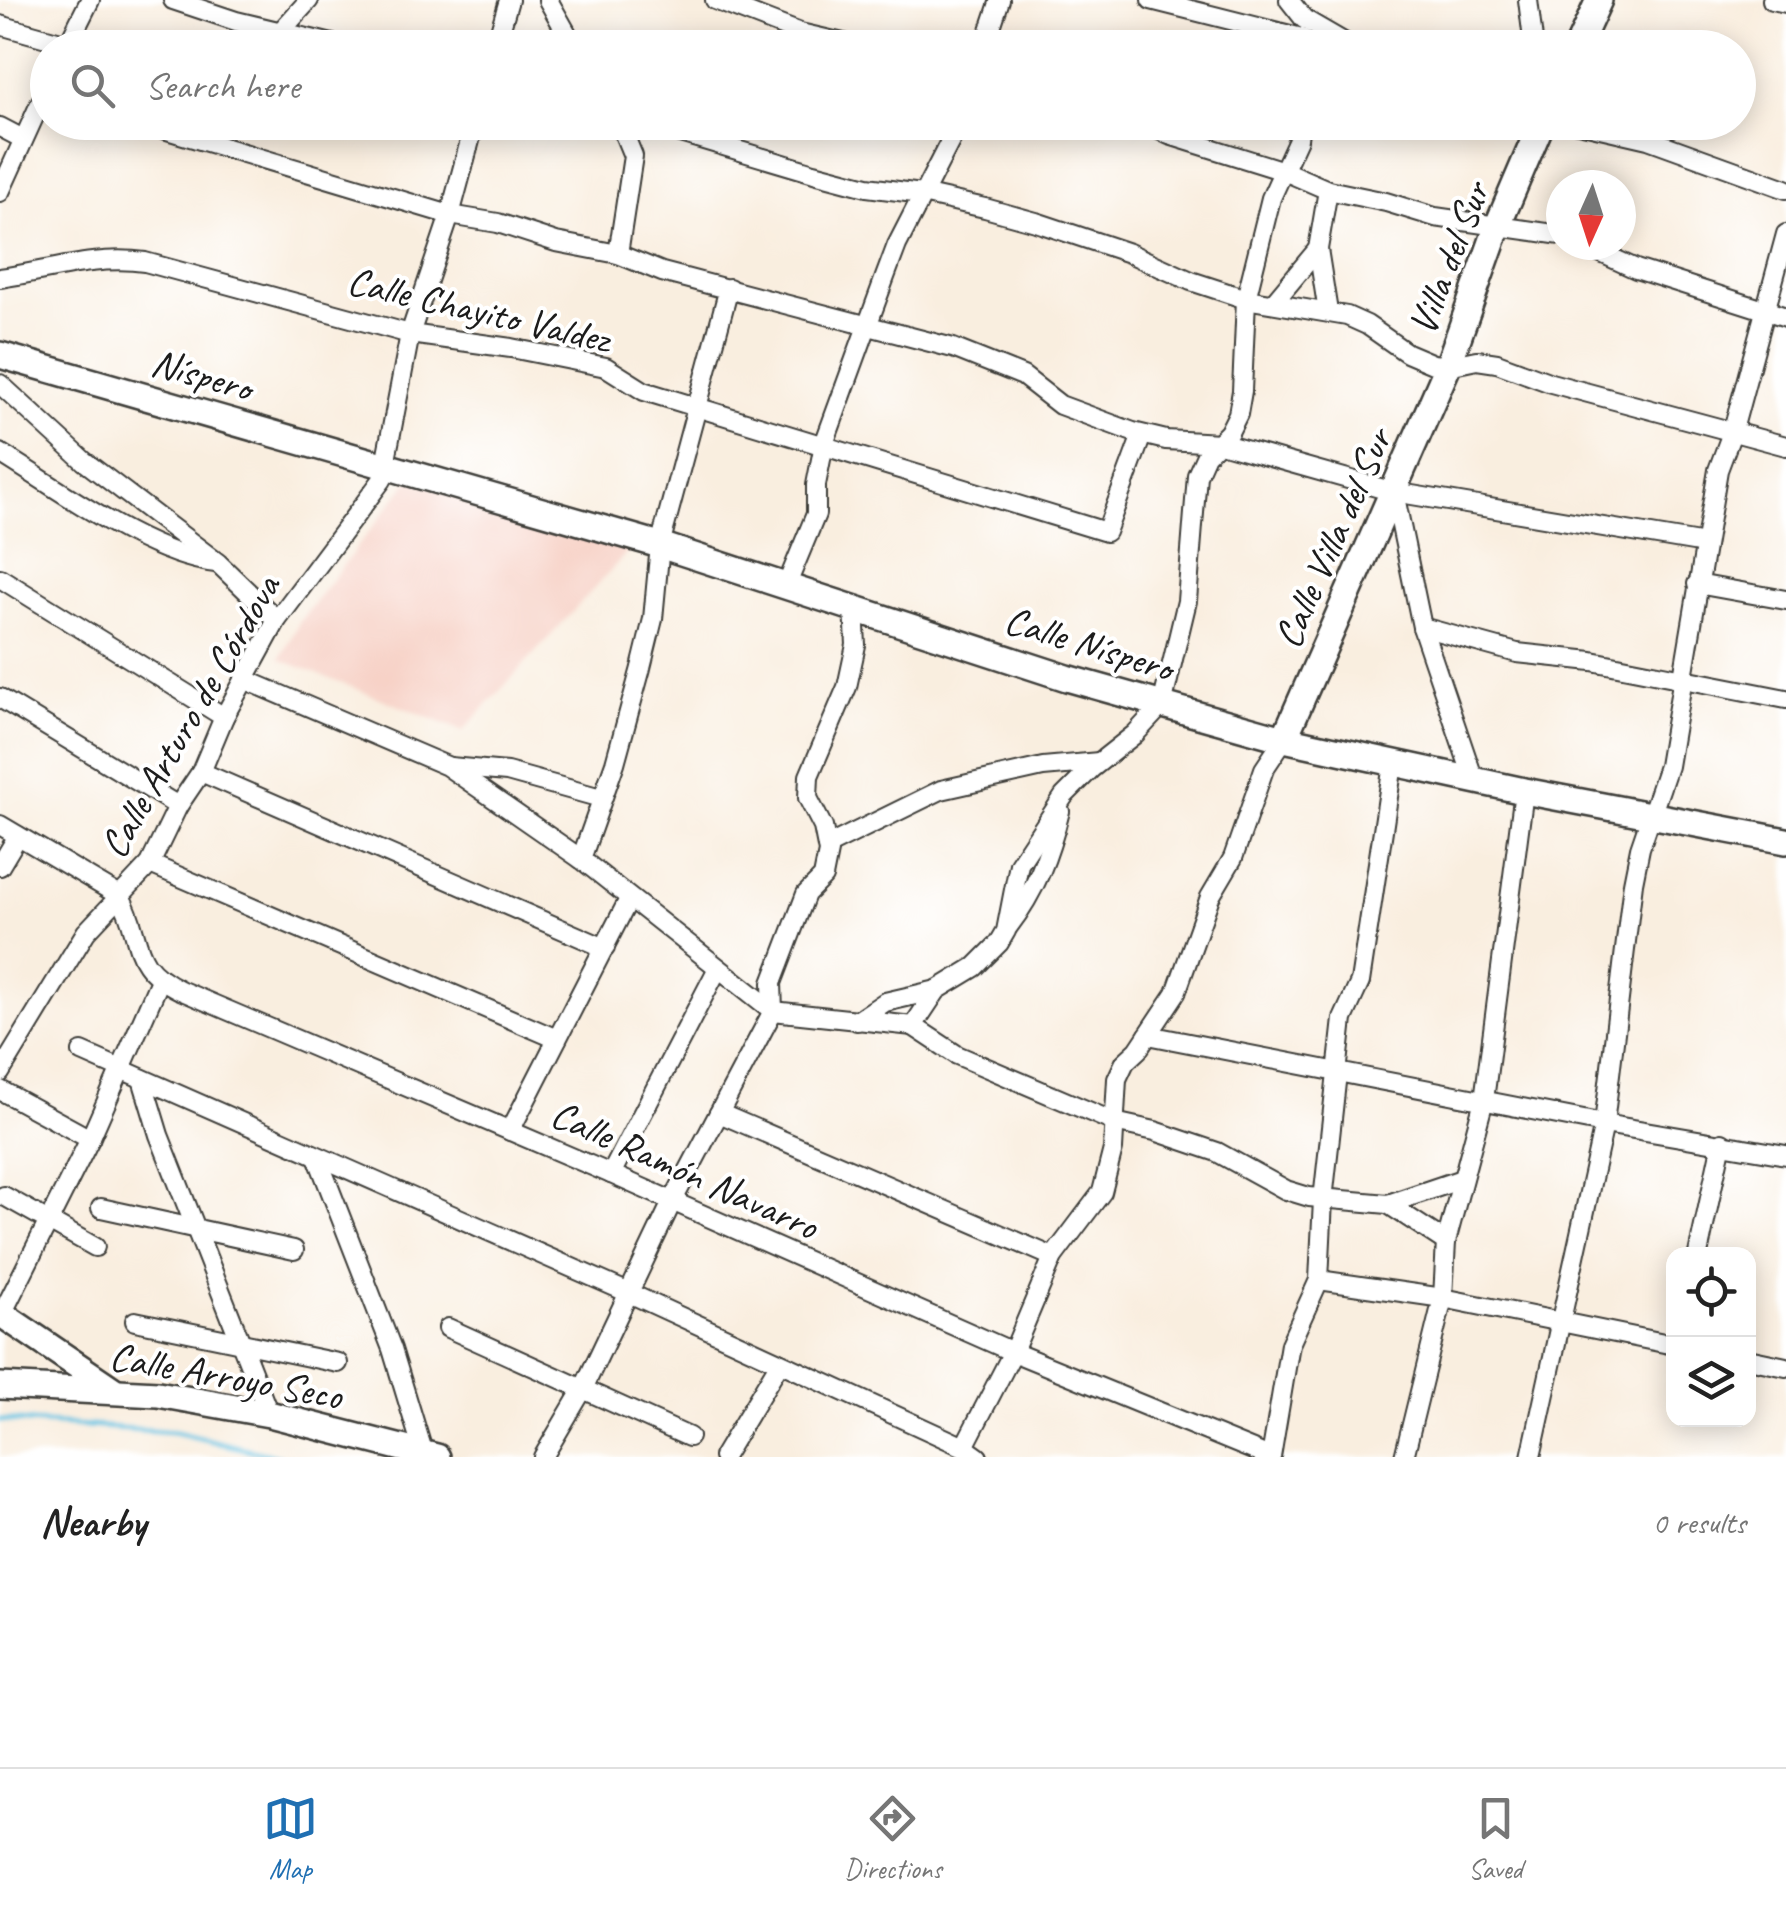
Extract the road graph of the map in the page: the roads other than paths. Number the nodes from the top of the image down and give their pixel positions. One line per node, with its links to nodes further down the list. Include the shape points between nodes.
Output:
1 (90, 0): 15 (street)
2 (173, 0): 16 (street)
3 (309, 0): 17 (street)
4 (509, 0): 18 (street)
5 (548, 0): 19 (street)
6 (715, 0): 20 (street)
7 (1000, 0): 21 (street)
8 (1151, 0): 22 (street)
9 (1289, 0): 23 (street)
10 (1528, 0): 24 (street)
11 (1599, 0): 25 (street)
12 (1772, 0): 13 (street)
13 (1786, 4)
14 (0, 26): 26 (street)
15 (75, 30)
16 (276, 30)
17 (282, 30)
18 (501, 30)
19 (565, 30)
20 (790, 30)
21 (990, 30)
22 (1281, 30)
23 (1301, 30)
24 (1532, 30)
25 (1585, 30)
26 (30, 35)
27 (30, 125): 29 (street)
28 (0, 127): 29 (street)
29 (23, 139): 42 (street)
30 (200, 140): 44 (street, Calle Chayito Valdez)
31 (470, 140): 44 (street, Calle Arturo de Córdova)
32 (626, 140): 49 (street, via 633,156)
33 (703, 140): 43 (street, via 866,187)
34 (950, 140): 43 (street)
35 (1188, 140): 39 (street)
36 (1298, 140): 39 (street)
37 (1534, 140): 45 (street, Villa del Sur)
38 (1648, 140): 40 (street)
39 (1284, 171): 41 (street); 53 (street)
40 (1786, 189)
41 (1328, 190): 45 (street); 48 (street)
42 (0, 192)
43 (922, 194): 53 (street, via 1036,222); 58 (street)
44 (450, 215): 49 (street, Calle Chayito Valdez); 59 (street, Calle Arturo de Córdova)
45 (1498, 225): 46 (street); 61 (street, Villa del Sur)
46 (1546, 233)
47 (1786, 234): 55 (street)
48 (1318, 249): 54 (street); 56 (street)
49 (618, 254): 52 (street, Calle Chayito Valdez)
50 (1614, 260): 55 (street)
51 (0, 278): 59 (street, Calle Chayito Valdez, via 121,259)
52 (729, 288): 58 (street, Calle Chayito Valdez); 63 (street)
53 (1246, 298): 54 (street); 66 (street, via 1238,414)
54 (1273, 303): 56 (street)
55 (1766, 311): 57 (street); 64 (street)
56 (1328, 312): 61 (street)
57 (1786, 317)
58 (867, 326): 65 (street, Calle Chayito Valdez, via 998,364 1060,405); 67 (street)
59 (410, 334): 63 (street, Calle Chayito Valdez, via 606,367 644,391); 70 (street, Calle Arturo de Córdova)
60 (0, 355): 70 (street, Níspero)
61 (1448, 366): 64 (street, via 1497,363); 71 (street, Calle Villa del Sur)
62 (0, 384): 74 (street, via 84,462)
63 (700, 406): 67 (street, Calle Chayito Valdez); 73 (street)
64 (1733, 430): 68 (street); 72 (street, via 1718,470)
65 (1142, 434): 66 (street, Calle Chayito Valdez); 67 (street, Calle Chayito Valdez, via 1106,532)
66 (1220, 443): 71 (street, Calle Chayito Valdez); 86 (street, via 1197,475 1188,601)
67 (824, 444): 76 (street, via 816,514)
68 (1786, 446)
69 (0, 453): 74 (street, via 147,542 190,560)
70 (383, 465): 73 (street, Calle Níspero); 80 (street, Calle Arturo de Córdova, via 382,480)
71 (1394, 492): 72 (street, Calle Chayito Valdez); 81 (street); 88 (street, Calle Villa del Sur)
72 (1705, 544): 77 (street)
73 (660, 545): 76 (street, Calle Níspero); 95 (street, via 653,619)
74 (218, 563): 80 (street)
75 (0, 578): 87 (street)
76 (786, 584): 79 (street, Calle Níspero)
77 (1696, 584): 78 (street); 83 (street)
78 (1786, 600)
79 (854, 607): 86 (street, Calle Níspero); 101 (street, via 856,645 847,687 808,776 808,798)
80 (277, 620): 82 (street, Calle Arturo de Córdova)
81 (1422, 627): 83 (street, via 1517,653); 93 (street)
82 (244, 679): 87 (street, Calle Arturo de Córdova); 91 (street)
83 (1682, 680): 85 (street); 97 (street, via 1668,766)
84 (0, 698): 96 (street)
85 (1786, 699)
86 (1162, 705): 88 (street, Calle Níspero); 89 (street)
87 (224, 717): 92 (street, Calle Arturo de Córdova)
88 (1284, 740): 90 (street, Calle Níspero); 114 (street, via 1264,769 1176,993)
89 (1100, 762): 101 (street, via 941,790); 110 (street, via 1064,796 1018,864 1000,943)
90 (1393, 764): 93 (street, Calle Níspero); 118 (street, via 1360,982 1343,1019)
91 (447, 766): 95 (street, via 507,772); 102 (street)
92 (201, 772): 96 (street, Calle Arturo de Córdova); 107 (street)
93 (1474, 780): 94 (street, Calle Níspero)
94 (1524, 791): 97 (street, Calle Níspero); 122 (street)
95 (601, 798): 102 (street)
96 (178, 806): 103 (street, Calle Arturo de Córdova)
97 (1650, 816): 100 (street, Calle Níspero); 125 (street, via 1633,883)
98 (0, 825): 99 (street)
99 (18, 836): 104 (street); 105 (street)
100 (1786, 841)
101 (827, 846): 111 (street, via 823,877 806,894 772,984)
102 (581, 859): 106 (street)
103 (150, 864): 105 (street, Calle Arturo de Córdova); 115 (street)
104 (0, 866)
105 (120, 896): 109 (street, via 140,955); 119 (street, Calle Arturo de Córdova, via 86,932)
106 (629, 899): 107 (street); 108 (street)
107 (605, 948): 115 (street)
108 (718, 968): 111 (street); 131 (street)
109 (160, 980): 117 (street); 126 (street, Calle Ramón Navarro)
110 (937, 990): 112 (street, via 885,1002); 113 (street)
111 (773, 1012): 112 (street); 123 (street)
112 (857, 1020): 113 (street)
113 (912, 1026): 124 (street, via 958,1056)
114 (1148, 1035): 118 (street); 124 (street, via 1117,1079)
115 (557, 1039): 126 (street)
116 (82, 1052): 117 (street)
117 (122, 1071): 120 (street); 127 (street)
118 (1336, 1072): 122 (street); 134 (street)
119 (0, 1073)
120 (142, 1080): 130 (street); 139 (street)
121 (0, 1090): 127 (street)
122 (1484, 1100): 125 (street); 132 (street)
123 (718, 1113): 135 (street); 144 (street)
124 (1114, 1122): 134 (street, via 1218,1152 1286,1190); 144 (street, via 1102,1192)
125 (1604, 1124): 128 (street); 150 (street)
126 (510, 1131): 131 (street, Calle Ramón Navarro)
127 (90, 1139): 138 (street)
128 (1722, 1142): 129 (street); 142 (street)
129 (1786, 1154)
130 (318, 1159): 146 (street); 165 (street)
131 (612, 1174): 135 (street, Calle Ramón Navarro)
132 (1462, 1180): 136 (street); 140 (street)
133 (4, 1196): 138 (street)
134 (1323, 1200): 136 (street); 145 (street)
135 (672, 1202): 146 (street); 154 (street, Calle Ramón Navarro)
136 (1388, 1204): 140 (street)
137 (101, 1208): 139 (street)
138 (50, 1220): 141 (street); 148 (street)
139 (195, 1226): 143 (street); 153 (street)
140 (1446, 1242): 147 (street)
141 (95, 1247)
142 (1700, 1247)
143 (294, 1250)
144 (1054, 1257): 154 (street)
145 (1319, 1280): 147 (street); 168 (street, via 1290,1344)
146 (629, 1294): 157 (street); 160 (street)
147 (1443, 1298): 150 (street); 169 (street)
148 (1, 1314): 161 (street)
149 (135, 1321): 153 (street)
150 (1562, 1324): 152 (street); 170 (street)
151 (448, 1328): 160 (street)
152 (1666, 1343)
153 (241, 1344): 156 (street); 162 (street)
154 (1012, 1352): 164 (street); 168 (street, Calle Ramón Navarro)
155 (1756, 1360): 158 (street)
156 (338, 1362)
157 (779, 1364): 164 (street); 167 (street)
158 (1786, 1366)
159 (0, 1386): 161 (street, Calle Arroyo Seco)
160 (583, 1389): 163 (street); 166 (street)
161 (113, 1390): 162 (street, Calle Arroyo Seco)
162 (269, 1414): 165 (street, Calle Arroyo Seco)
163 (690, 1437)
164 (971, 1452)
165 (430, 1454)
166 (543, 1457)
167 (722, 1457)
168 (1270, 1457)
169 (1404, 1457)
170 (1531, 1457)

